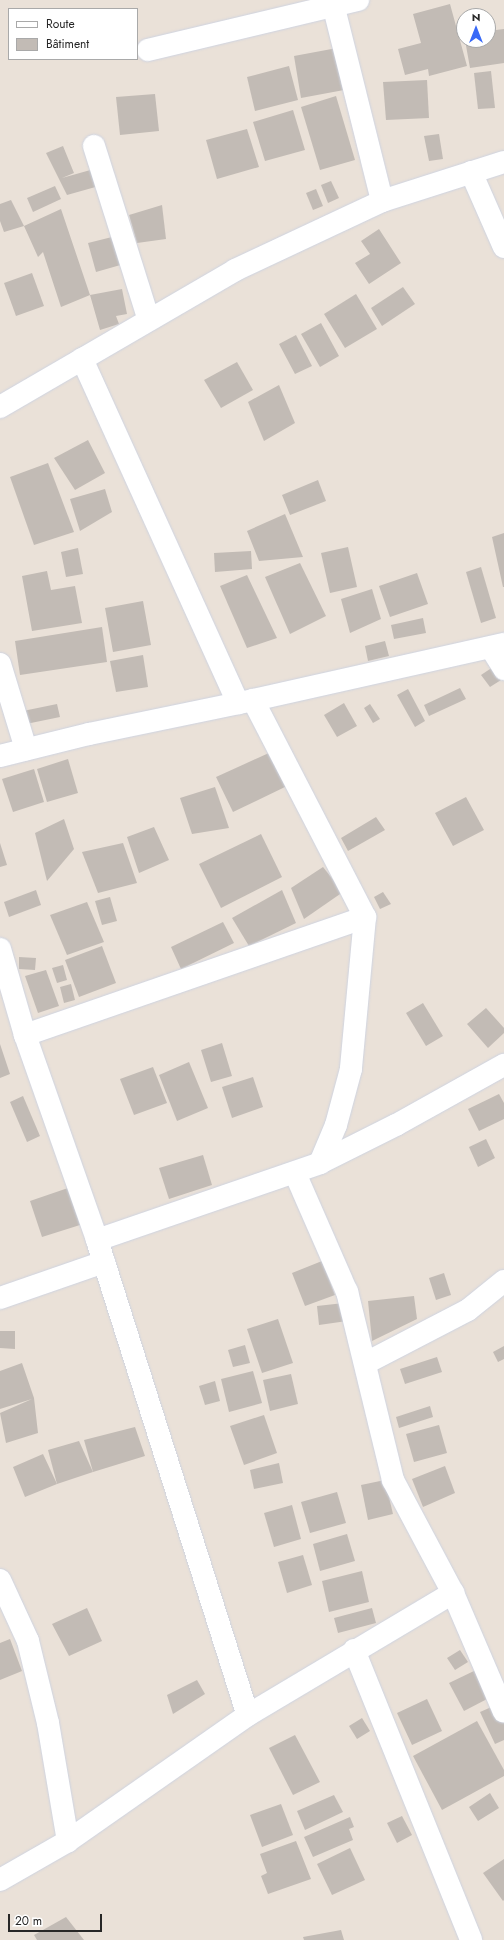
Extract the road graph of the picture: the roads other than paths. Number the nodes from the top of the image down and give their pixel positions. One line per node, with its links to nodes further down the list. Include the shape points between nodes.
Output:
1 (358, 0): 2 (street)
2 (332, 3): 3 (street); 7 (street)
3 (148, 50)
4 (94, 146): 9 (street)
5 (504, 162): 6 (street)
6 (471, 172): 7 (street); 8 (street)
7 (382, 201): 9 (street, via 234,270)
8 (504, 247)
9 (149, 320): 10 (street)
10 (82, 359): 11 (street); 15 (street)
11 (0, 407)
12 (498, 646): 14 (street); 15 (street)
13 (0, 664): 16 (street)
14 (504, 669)
15 (246, 702): 16 (street); 18 (street)
16 (26, 749): 17 (street)
17 (0, 756)
18 (365, 917): 20 (street); 22 (street, via 351,1069 336,1125)
19 (0, 949): 20 (street)
20 (25, 1035): 24 (street)
21 (504, 1065): 22 (street, via 396,1125)
22 (320, 1163): 23 (street)
23 (295, 1174): 24 (street); 28 (street, via 347,1292)
24 (97, 1240): 25 (street)
25 (104, 1262): 27 (street); 33 (street)
26 (504, 1281): 28 (street, via 468,1310)
27 (0, 1298)
28 (366, 1363): 30 (street, via 393,1480)
29 (0, 1580): 34 (street, via 28,1641 48,1723)
30 (453, 1592): 31 (street); 32 (street)
31 (354, 1650): 33 (street); 36 (street)
32 (504, 1712)
33 (248, 1715): 34 (street)
34 (68, 1841): 35 (street)
35 (0, 1880)
36 (471, 1940)

